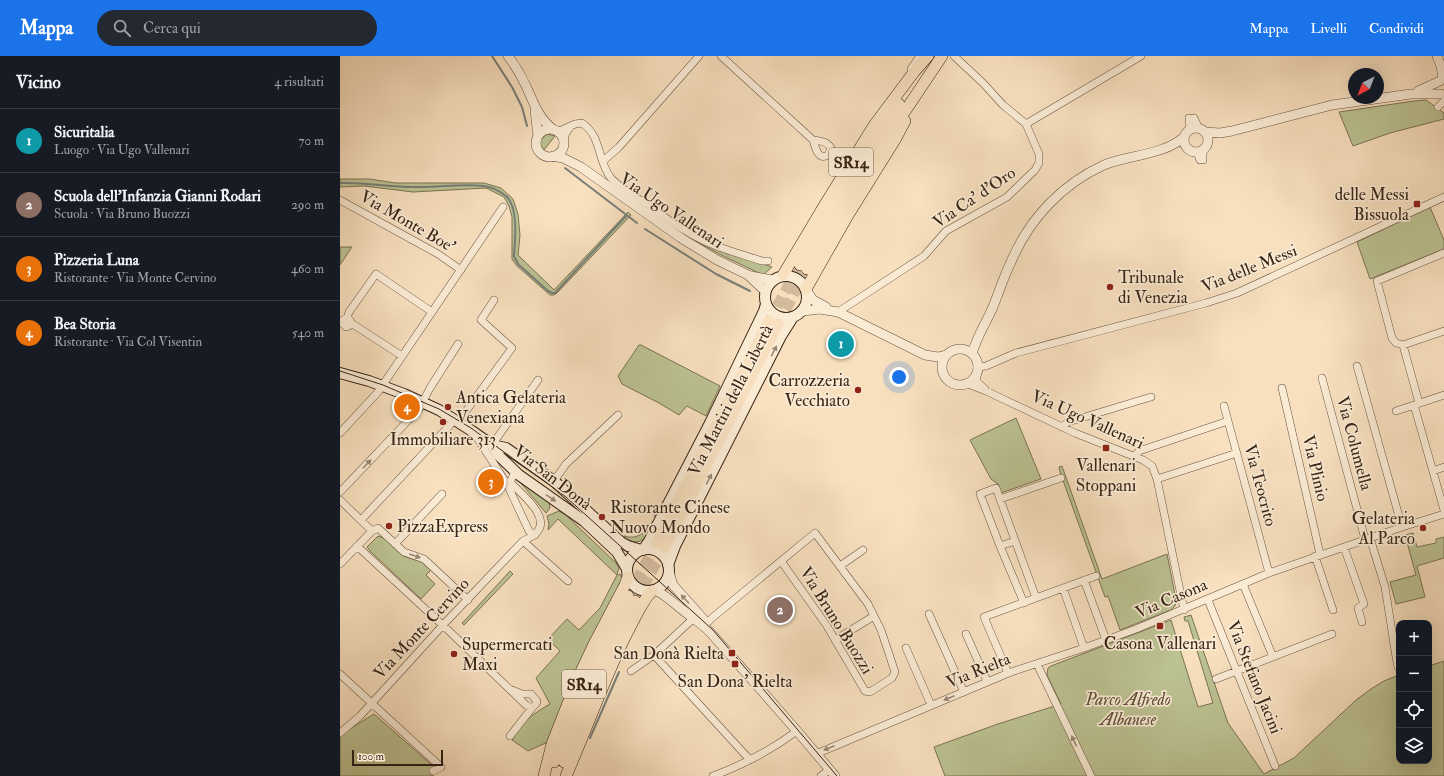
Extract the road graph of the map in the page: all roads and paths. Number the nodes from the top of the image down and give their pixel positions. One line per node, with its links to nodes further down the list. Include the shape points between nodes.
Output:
1 (508, 56): 17 (street, Via Ugo Vallenari)
2 (700, 56): 34 (street, via 619,147)
3 (721, 56): 27 (street)
4 (920, 56): 29 (street, via 871,122)
5 (928, 56): 29 (main road, SR14, via 881,115)
6 (931, 56): 13 (main road, SR14, via 861,162 804,267)
7 (942, 56): 13 (main road, SR14)
8 (954, 56): 20 (street)
9 (1141, 56): 20 (street)
10 (1437, 56): 14 (street)
11 (1441, 56): 12 (street)
12 (1444, 59)
13 (932, 71): 45 (main road, SR14, via 917,102 853,207)
14 (1442, 79): 15 (street, via 1428,88); 16 (street, via 1439,86)
15 (1411, 94): 16 (street); 24 (street, via 1332,106)
16 (1443, 98): 18 (street)
17 (535, 107): 23 (street, Via Ugo Vallenari, via 544,122); 25 (street, Via Ugo Vallenari)
18 (1438, 107)
19 (1191, 118): 22 (street)
20 (1026, 124): 50 (street, Via Ca' d'Oro, via 1040,159 1033,174 1007,197 946,231 928,252)
21 (572, 125): 23 (street); 28 (street); 34 (street, Via Ugo Vallenari, via 582,123 591,131)
22 (1198, 130): 24 (street, via 1220,133); 26 (street); 31 (street, via 1207,137)
23 (555, 131): 25 (street, via 544,131); 28 (street, Via Ugo Vallenari)
24 (1231, 131): 31 (street)
25 (538, 136): 32 (street, Via Ugo Vallenari, via 538,151 544,156)
26 (1184, 137): 30 (street); 31 (street, via 1185,143)
27 (812, 140)
28 (563, 142): 32 (street, via 561,151); 35 (street, Via Ugo Vallenari)
29 (861, 147): 43 (main road, SR14)
30 (1165, 148): 31 (street); 55 (street, via 1117,160 1104,166 1069,186 1048,205 1033,222 1011,261)
31 (1198, 148): 33 (street)
32 (553, 156): 35 (street, Via Ugo Vallenari)
33 (1201, 160)
34 (603, 161): 40 (street, Via Ugo Vallenari, via 605,170 613,180 691,234 722,248)
35 (580, 167): 42 (street, Via Ugo Vallenari, via 681,238)
36 (1444, 197): 62 (street, Via delle Messi, via 1237,293 1016,353 988,364)
37 (340, 200): 41 (street, Via Monte Boe', via 438,254)
38 (503, 207): 41 (street, Via Monte Boe')
39 (1444, 253): 57 (street, via 1377,281 1392,338 1396,343)
40 (768, 261)
41 (461, 270): 51 (street, Via Monte Boe')
42 (748, 275): 44 (street, Via Ugo Vallenari); 46 (street, Via Ugo Vallenari)
43 (783, 275): 44 (main road); 45 (main road, via 797,278)
44 (772, 280): 46 (main road)
45 (807, 290): 49 (main road, via 808,298); 50 (street, via 816,302)
46 (765, 291): 48 (main road)
47 (494, 300): 79 (street, via 481,320 512,348)
48 (766, 304): 52 (main road, via 769,310 780,318); 114 (main road, Via Martiri della Libertà, via 710,423)
49 (803, 311): 50 (street); 52 (main road)
50 (837, 311): 59 (street)
51 (432, 312): 61 (street, Via Monte Boe'); 61 (street, via 376,274 349,312 349,320)
52 (793, 317): 120 (main road, Via Martiri della Libertà, one-way to 52, via 675,546)
53 (774, 323): 110 (main road, Via Martiri della Libertà)
54 (1444, 331): 57 (street)
55 (979, 336): 58 (street); 62 (street)
56 (458, 344): 74 (street)
57 (1403, 344): 75 (street)
58 (960, 349): 60 (street); 62 (street, via 965,350)
59 (925, 355): 60 (street); 64 (street)
60 (946, 355): 64 (street)
61 (402, 356): 69 (street, Via Monte Boe')
62 (975, 365): 68 (street, via 971,380); 71 (street, Via Ugo Vallenari, via 978,383)
63 (1358, 366): 103 (street)
64 (942, 371): 68 (street, via 952,383)
65 (340, 373): 69 (main road, Via San Donà)
66 (1322, 378): 106 (street, Via Columella)
67 (538, 380): 84 (street)
68 (966, 383): 71 (street, Via Ugo Vallenari)
69 (382, 386): 74 (main road, Via San Donà); 83 (street, Via Monte Boe')
70 (1282, 388): 116 (street, Via Plinio)
71 (986, 391): 81 (street, Via Ugo Vallenari)
72 (1444, 395): 75 (street)
73 (1151, 397): 81 (street, via 1068,422)
74 (422, 403): 79 (main road, Via San Donà); 95 (street, one-way to 74)
75 (1416, 404): 77 (street); 90 (street)
76 (1224, 406): 80 (street, Via Teocrito)
77 (1396, 411)
78 (618, 415): 94 (street, via 566,464)
79 (456, 420): 82 (main road, Via San Donà); 101 (street)
80 (1228, 421): 86 (street, Via Teocrito); 87 (street, via 1139,451)
81 (1062, 427): 87 (street, Via Ugo Vallenari)
82 (472, 431): 84 (main road, Via San Donà); 88 (street)
83 (340, 433)
84 (492, 445): 85 (main road, Via San Donà)
85 (502, 452): 88 (street, via 495,460); 91 (main road, Via San Donà); 94 (main road, Via San Donà)
86 (1237, 454): 93 (street); 122 (street, Via Teocrito)
87 (1135, 456): 93 (street, Via Ugo Vallenari, via 1148,463)
88 (495, 466): 102 (street, via 507,484)
89 (1444, 467): 90 (street)
90 (1433, 471): 99 (street)
91 (519, 475): 105 (street, via 513,476 510,482 539,514 541,521); 121 (main road, Via San Donà, one-way to 121, via 578,516 617,552)
92 (1061, 478): 97 (street)
93 (1157, 479): 133 (street, Via Ugo Vallenari)
94 (554, 481): 114 (main road, Via San Donà, via 622,543)
95 (340, 492)
96 (442, 494): 109 (street)
97 (1000, 499): 108 (street); 112 (street, via 996,488 980,494)
98 (340, 500): 101 (street)
99 (1444, 510)
100 (1444, 514): 103 (street, Via Casona)
101 (360, 520): 104 (street)
102 (527, 527): 105 (street); 107 (street, Via Monte Cervino, via 528,532)
103 (1402, 527): 106 (street, Via Casona)
104 (372, 531): 109 (street, via 378,528); 111 (street)
105 (535, 535): 107 (street, Via Monte Cervino)
106 (1368, 539): 113 (street, Via Casona); 149 (street, via 1386,587)
107 (523, 541): 125 (street); 130 (street, Via Monte Cervino)
108 (1015, 541): 112 (street); 129 (street)
109 (395, 544): 130 (street, one-way to 130, via 404,552 424,559)
110 (661, 545)
111 (357, 546): 118 (street); 139 (street)
112 (1000, 546): 132 (street)
113 (1344, 547): 116 (street, Via Casona); 138 (street, via 1364,604 1358,608)
114 (642, 550): 120 (main road, Via San Donà, via 660,553 666,559); 121 (main road, via 630,559)
115 (863, 550): 119 (street)
116 (1317, 555): 122 (street, Via Casona); 134 (street)
117 (781, 561): 119 (street, Via Bruno Buozzi, via 815,533); 140 (street, Via Bruno Buozzi); 143 (street, Via Bruno Buozzi)
118 (340, 564)
119 (840, 566): 137 (street, Via Bruno Buozzi)
120 (668, 569): 128 (main road, via 664,584); 136 (street, Via San Donà, one-way to 120, via 673,585)
121 (628, 573): 128 (main road, Via San Donà, via 631,582 638,588 643,591); 171 (main road, via 625,585 578,678 552,744)
122 (1269, 573): 126 (street, Via Casona)
123 (1096, 576): 124 (street)
124 (1084, 580): 127 (street); 144 (street)
125 (568, 581)
126 (1243, 584): 131 (street, Via Casona); 148 (street)
127 (1063, 588): 129 (street); 146 (street)
128 (654, 590): 136 (street, Via San Donà, via 665,595 686,614); 174 (main road, via 646,599 618,651)
129 (1036, 598): 132 (street)
130 (468, 600): 139 (street, Via Monte Cervino)
131 (1208, 600): 133 (street, Via Casona); 152 (street, Via Stefano Jacini)
132 (1024, 603): 153 (street, via 984,617)
133 (1184, 610): 144 (street, Via Casona)
134 (1333, 610)
135 (929, 614): 158 (street)
136 (696, 616): 140 (street, Via San Donà); 147 (street)
137 (874, 616): 143 (street); 143 (street, Via Bruno Buozzi, via 895,672 892,678 870,692 863,690)
138 (1362, 622)
139 (443, 625): 157 (street); 159 (street, Via Monte Cervino)
140 (705, 625): 162 (street, Via San Donà); 162 (street, Via San Donà, via 739,659)
141 (966, 634): 156 (street)
142 (1332, 634): 148 (street)
143 (835, 640)
144 (1106, 640): 146 (street, Via Casona)
145 (906, 648): 160 (street)
146 (1084, 648): 150 (street, Via Casona)
147 (654, 655): 151 (street); 167 (street)
148 (1273, 657): 152 (street)
149 (1396, 657)
150 (1037, 664): 153 (street, Via Rielta); 177 (street, Via Rielta, one-way to 150)
151 (631, 671)
152 (1237, 671): 155 (street); 168 (street, Via Stefano Jacini)
153 (1008, 673): 156 (street, Via Rielta)
154 (340, 674): 159 (street)
155 (1216, 679)
156 (987, 682): 158 (street, Via Rielta)
157 (512, 690): 161 (street); 161 (street, via 531,694 536,701)
158 (964, 692): 160 (street, Via Rielta, one-way to 160)
159 (372, 704): 164 (street, Via Monte Cervino); 169 (street, via 441,767)
160 (931, 705): 166 (street, Via Rielta, one-way to 166)
161 (532, 708): 165 (street)
162 (777, 708): 163 (street, Via San Donà)
163 (797, 731): 166 (street, Via San Donà); 167 (street)
164 (340, 734)
165 (510, 736)
166 (816, 754): 170 (street, Via San Donà)
167 (750, 760): 175 (street)
168 (1275, 766)
169 (433, 772)
170 (832, 773): 176 (street)
171 (544, 776)
172 (550, 776): 173 (main road, SR14, via 589,674 631,599)
173 (559, 776)
174 (566, 776)
175 (713, 776)
176 (821, 776)
177 (1091, 776)

